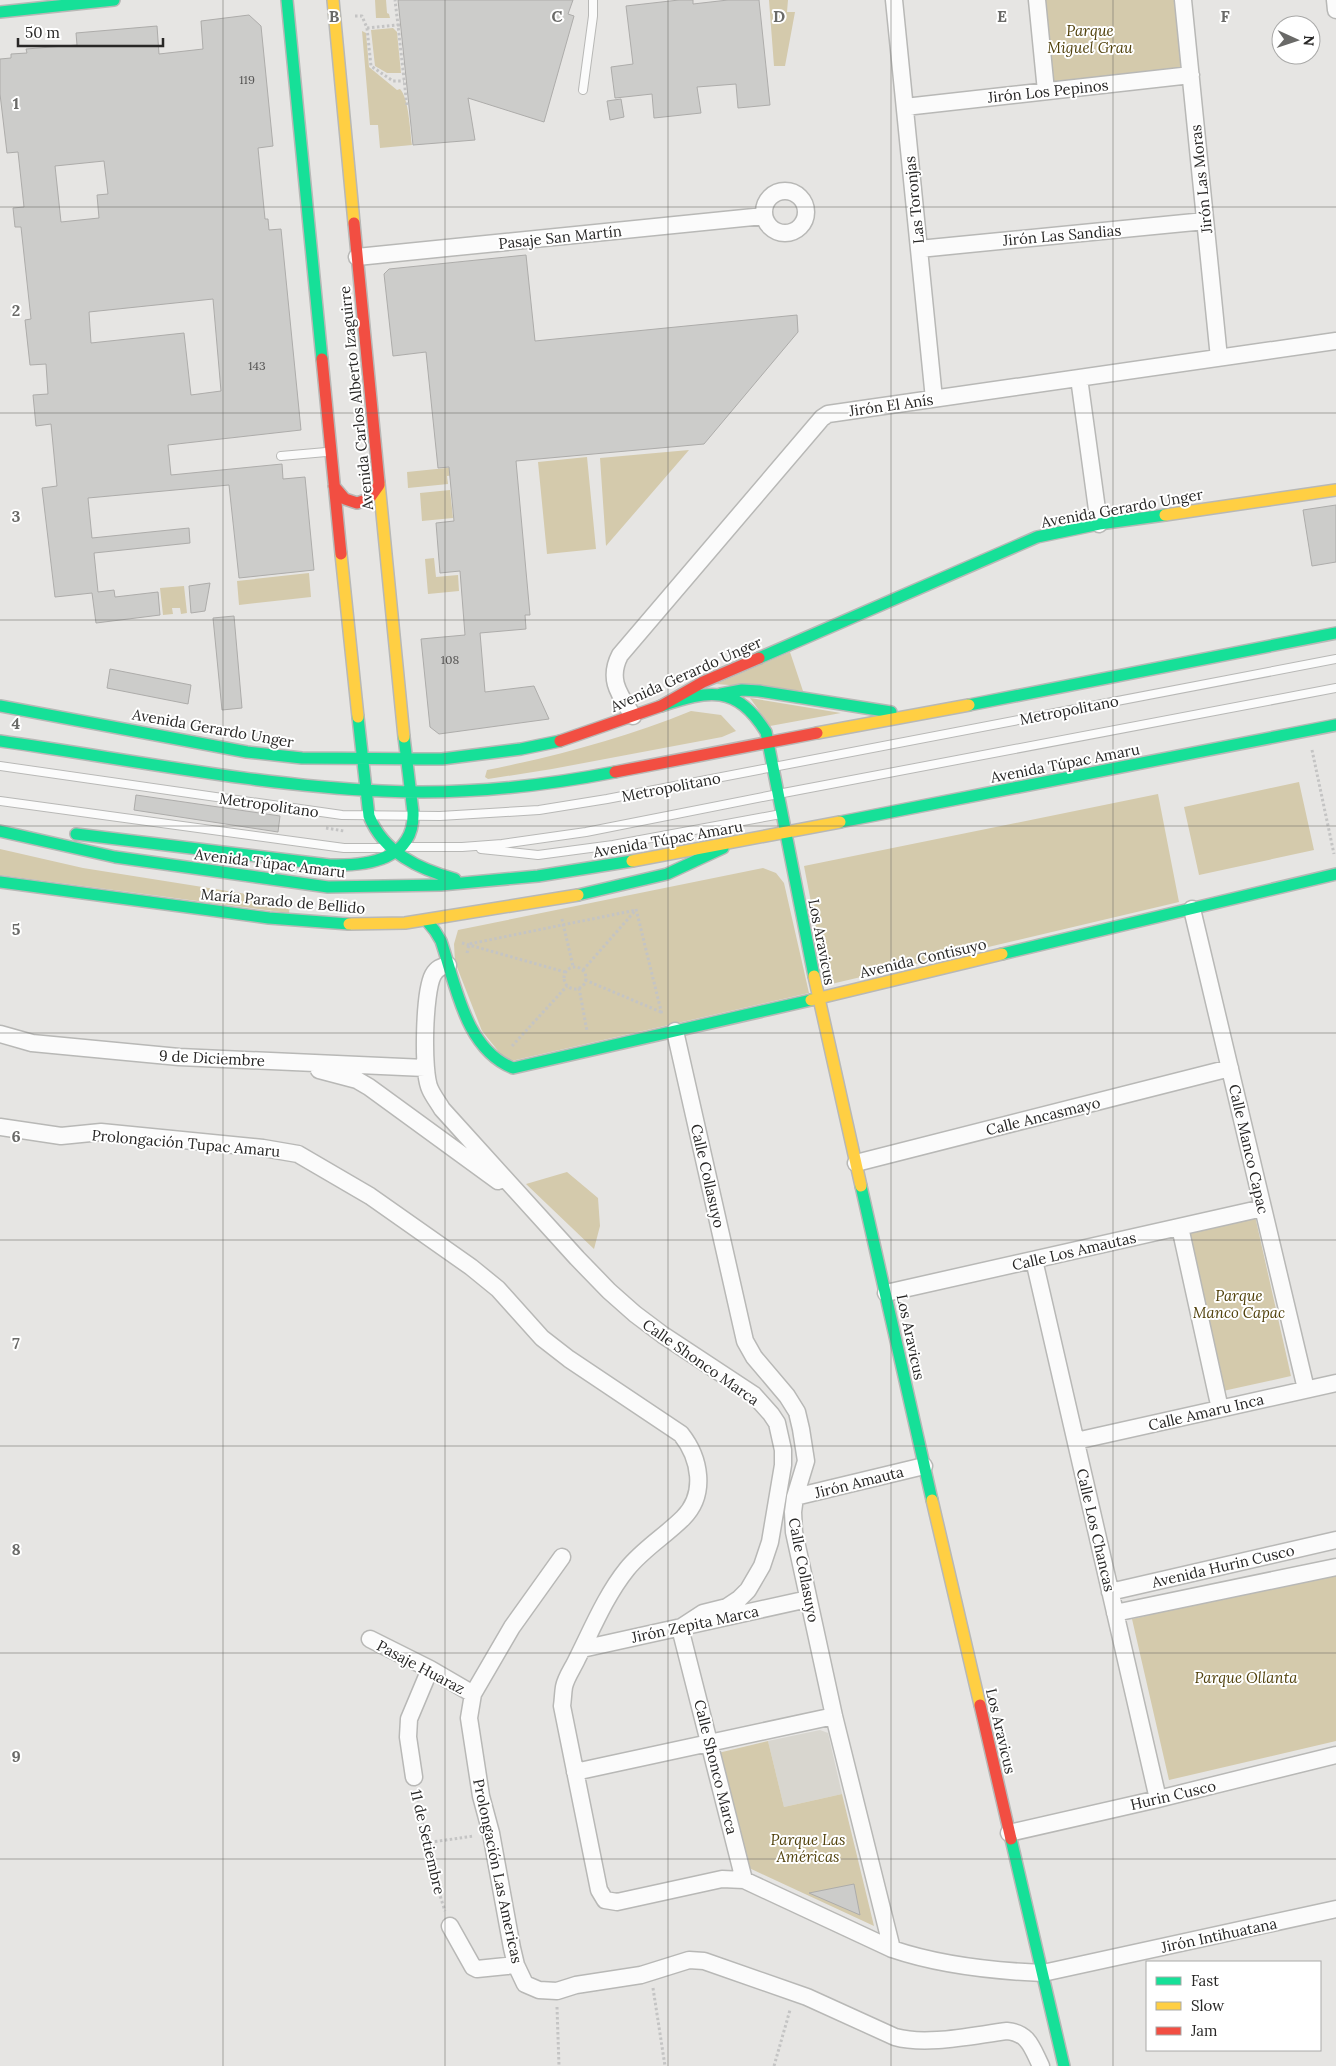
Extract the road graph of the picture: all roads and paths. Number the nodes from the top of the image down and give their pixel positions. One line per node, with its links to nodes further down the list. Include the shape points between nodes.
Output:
1 (114, 0): 11 (main road)
2 (287, 0): 29 (main road, Avenida Carlos Alberto Izaguirre)
3 (333, 0): 24 (main road, Avenida Carlos Alberto Izaguirre)
4 (395, 0): 13 (path)
5 (593, 0): 17 (lane)
6 (894, 0): 20 (street, Las Toronjas)
7 (1037, 0): 18 (street)
8 (1183, 0): 15 (street, Jirón Las Moras)
9 (1335, 0): 10 (street)
10 (1336, 10)
11 (0, 12)
12 (362, 16): 14 (path)
13 (399, 25): 14 (path); 16 (path)
14 (367, 28): 16 (path, via 371,66 393,81)
15 (1191, 75): 18 (street, Jirón Los Pepinos); 22 (street, Jirón Las Moras)
16 (404, 81): 19 (path)
17 (583, 90)
18 (1046, 91): 20 (street, Jirón Los Pepinos)
19 (407, 106)
20 (905, 107): 23 (street, Las Toronjas)
21 (764, 216): 24 (street, Pasaje San Martín)
22 (1205, 221): 23 (street, Jirón Las Sandias); 26 (street, Jirón Las Moras)
23 (919, 249): 28 (street, Las Toronjas)
24 (357, 258): 31 (main road, Avenida Carlos Alberto Izaguirre)
25 (1336, 341): 26 (street, Jirón El Anís)
26 (1219, 358): 27 (street, Jirón El Anís)
27 (1079, 378): 28 (street, Jirón El Anís); 34 (street)
28 (934, 399): 42 (street, Jirón El Anís, via 828,414 822,418 620,655 614,666 615,685)
29 (331, 451): 30 (lane); 32 (main road, Avenida Carlos Alberto Izaguirre)
30 (281, 456)
31 (379, 485): 32 (main road, via 366,501 354,504 344,499); 48 (main road, Avenida Carlos Alberto Izaguirre)
32 (334, 486): 47 (main road, Avenida Carlos Alberto Izaguirre)
33 (1336, 490): 34 (main road, Avenida Gerardo Unger)
34 (1099, 524): 40 (main road, Avenida Gerardo Unger, via 1037,537 703,682)
35 (1336, 632): 41 (main road)
36 (1336, 659): 50 (lane, Metropolitano)
37 (1336, 688): 53 (lane, Metropolitano)
38 (721, 694): 40 (main road, Los Aravicus, via 692,695); 41 (main road, via 759,691); 46 (main road, Los Aravicus, via 746,706 758,718)
39 (0, 706): 47 (main road, Avenida Gerardo Unger, via 247,752 302,758)
40 (661, 706): 42 (main road, Avenida Gerardo Unger)
41 (916, 715): 46 (main road)
42 (633, 716): 48 (main road, Avenida Gerardo Unger, via 529,748 442,760)
43 (1336, 725): 44 (main road, Avenida Túpac Amaru)
44 (1307, 730): 60 (main road, Avenida Túpac Amaru); 64 (path)
45 (0, 741): 51 (main road, via 278,782)
46 (768, 741): 50 (main road, Los Aravicus); 52 (main road, via 568,780 507,788)
47 (363, 759): 48 (main road, Avenida Gerardo Unger); 51 (main road, Avenida Carlos Alberto Izaguirre)
48 (407, 760): 52 (main road, Avenida Carlos Alberto Izaguirre)
49 (0, 766): 56 (lane, Metropolitano, via 342,815)
50 (773, 767): 53 (main road, Los Aravicus); 57 (lane, Metropolitano, via 556,808)
51 (366, 791): 52 (main road); 56 (main road, Avenida Carlos Alberto Izaguirre)
52 (410, 792): 57 (main road, Avenida Carlos Alberto Izaguirre)
53 (778, 794): 55 (main road, Los Aravicus); 62 (lane, Metropolitano, via 552,838)
54 (0, 801): 63 (lane, Metropolitano, via 344,848)
55 (781, 814): 60 (main road, Los Aravicus); 62 (lane, Metropolitano, via 613,845 538,855)
56 (369, 816): 57 (lane, Metropolitano); 63 (main road, Avenida Carlos Alberto Izaguirre, via 377,836)
57 (412, 817): 63 (main road, via 411,828)
58 (0, 826): 63 (main road, via 344,866 376,863)
59 (0, 831): 67 (main road, Avenida Túpac Amaru, via 115,857 328,887 408,887)
60 (785, 833): 61 (main road, Avenida Túpac Amaru); 83 (main road, Los Aravicus)
61 (732, 842): 67 (main road, Avenida Túpac Amaru, via 606,866); 68 (main road, María Parado de Bellido, via 694,863)
62 (462, 847): 63 (lane, Metropolitano)
63 (394, 849): 67 (main road, via 432,872)
64 (1336, 862)
65 (1336, 874): 70 (main road, Avenida Contisuyo)
66 (0, 882): 72 (main road, María Parado de Bellido, via 269,918 364,925)
67 (472, 882)
68 (630, 884): 69 (main road, María Parado de Bellido); 71 (path)
69 (557, 899): 72 (main road, María Parado de Bellido); 73 (path)
70 (1192, 909): 83 (main road, Avenida Contisuyo); 97 (street, Calle Manco Capac)
71 (636, 910): 73 (path); 78 (path); 84 (path)
72 (427, 921): 76 (main road, Avenida Contisuyo, via 440,937)
73 (563, 926): 74 (path); 77 (path)
74 (469, 944): 75 (path); 79 (path)
75 (465, 958)
76 (448, 965): 94 (main road, Avenida Contisuyo, via 469,1021 481,1044 496,1062 512,1068); 96 (street, Calle Shonco Marca, via 437,970 430,985)
77 (573, 966): 78 (path); 79 (path)
78 (583, 970): 80 (path)
79 (565, 972): 81 (path)
80 (585, 980): 82 (path); 84 (path)
81 (567, 986): 82 (path); 93 (path)
82 (579, 988): 87 (path)
83 (818, 998): 88 (main road, Avenida Contisuyo); 99 (main road, Los Aravicus)
84 (662, 1013): 85 (path)
85 (652, 1015)
86 (596, 1028): 87 (path)
87 (587, 1031): 89 (path); 94 (path)
88 (675, 1031): 94 (main road, Avenida Contisuyo); 110 (street, Calle Collasuyo, via 745,1341 797,1412 806,1461)
89 (578, 1033)
90 (0, 1034): 95 (street, 9 de Diciembre, via 32,1043 82,1049)
91 (505, 1041): 93 (path)
92 (520, 1046): 93 (path)
93 (510, 1048)
94 (592, 1050)
95 (288, 1063): 96 (street, 9 de Diciembre); 100 (street, via 363,1084)
96 (425, 1068): 100 (street, Calle Shonco Marca, via 429,1089 442,1109)
97 (1230, 1068): 99 (street, Calle Ancasmayo); 101 (street, Calle Manco Capac)
98 (0, 1127): 119 (street, Prolongación Tupac Amaru, via 61,1136 101,1132 298,1154 370,1196 470,1267 498,1289 555,1349 681,1434 697,1463 699,1480 694,1499 685,1516 626,1570)
99 (856, 1163): 104 (main road, Los Aravicus)
100 (526, 1202): 117 (street, Calle Shonco Marca, via 635,1314 689,1354 754,1395 772,1414 779,1429 784,1450 783,1465 770,1542 762,1566 739,1599 704,1613)
101 (1263, 1208): 102 (street, Calle Los Amautas); 106 (street, Calle Manco Capac)
102 (1180, 1227): 103 (street, Calle Los Amautas); 107 (street)
103 (1034, 1260): 104 (street, Calle Los Amautas); 108 (street, Calle Los Chancas)
104 (886, 1293): 109 (main road, Los Aravicus)
105 (1336, 1383): 106 (street, Calle Amaru Inca)
106 (1306, 1389): 107 (street, Calle Amaru Inca)
107 (1220, 1409): 108 (street, Calle Amaru Inca)
108 (1076, 1441): 114 (street, Calle Los Chancas)
109 (924, 1466): 110 (street, Jirón Amauta); 129 (main road, Los Aravicus)
110 (795, 1497): 115 (street, Calle Collasuyo, via 794,1532)
111 (1336, 1540): 114 (street, Avenida Hurin Cusco)
112 (562, 1557): 121 (street, Prolongación Las Americas, via 512,1627)
113 (1336, 1567): 116 (street, Avenida Hurin Cusco)
114 (1110, 1592): 116 (street, Calle Los Chancas)
115 (808, 1599): 117 (street, Jirón Zepita Marca); 122 (street, Calle Collasuyo)
116 (1115, 1613): 127 (street, Calle Los Chancas)
117 (680, 1628): 119 (street, Jirón Zepita Marca); 123 (street, Calle Shonco Marca)
118 (370, 1640): 120 (street, Pasaje Huaraz)
119 (582, 1649): 125 (street, Prolongación Tupac Amaru, via 564,1686 562,1706)
120 (430, 1669): 121 (street, Pasaje Huaraz); 126 (street, 11 de Setiembre, via 408,1719)
121 (473, 1694): 128 (street, Prolongación Las Americas, via 469,1718 481,1796)
122 (834, 1716): 123 (street); 134 (street, Calle Collasuyo)
123 (710, 1743): 125 (street); 131 (street, Calle Shonco Marca)
124 (1336, 1755): 127 (street, Hurin Cusco)
125 (575, 1772): 131 (street, Prolongación Tupac Amaru, via 599,1890 605,1900 616,1902 722,1879)
126 (414, 1777): 130 (path, 11 de Setiembre)
127 (1158, 1799): 129 (street, Hurin Cusco)
128 (491, 1833): 130 (path); 135 (street, Prolongación Las Americas)
129 (1009, 1833): 137 (main road, Los Aravicus)
130 (425, 1843): 133 (path, 11 de Setiembre)
131 (744, 1880): 134 (street, Prolongación Tupac Amaru)
132 (1336, 1909): 137 (street, Jirón Intihuatana)
133 (450, 1926): 135 (street, via 473,1968)
134 (892, 1948): 137 (street, Prolongación Tupac Amaru, via 932,1960)
135 (516, 1965): 139 (street, Prolongación Las Americas, via 525,1984 539,1990)
136 (651, 1972): 138 (street, Prolongación Las Americas, via 689,1960 704,1961); 139 (street, Prolongación Las Americas); 141 (path)
137 (1043, 1973): 144 (main road, Los Aravicus)
138 (787, 1990): 142 (path, via 781,2004 790,2010); 143 (street, Prolongación Las Americas, via 907,2041 1017,2031 1025,2036)
139 (556, 1991): 140 (path)
140 (559, 2066)
141 (665, 2066)
142 (774, 2066)
143 (1041, 2066)
144 (1064, 2066)

